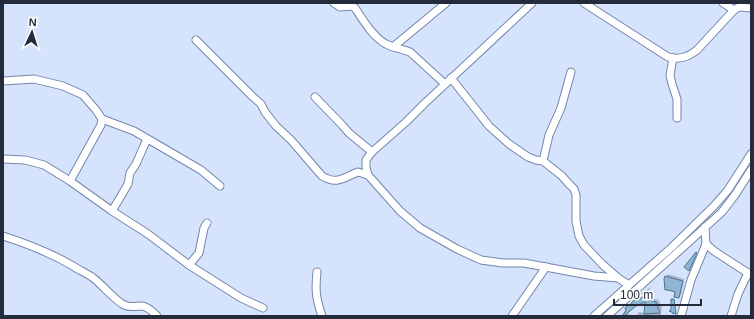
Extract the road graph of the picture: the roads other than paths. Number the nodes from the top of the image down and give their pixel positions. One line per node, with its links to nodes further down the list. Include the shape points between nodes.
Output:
1 (334, 3): 6 (street, via 339,6)
2 (446, 3): 10 (street)
3 (532, 3): 13 (street)
4 (584, 3): 11 (street)
5 (723, 3): 8 (street)
6 (345, 5): 10 (street, via 355,8 371,30)
7 (751, 8): 8 (street)
8 (734, 10): 11 (street, via 694,52 680,59)
9 (196, 40): 25 (street, via 261,104 268,117 322,176 336,181 358,172)
10 (393, 47): 15 (street, via 410,52)
11 (673, 58): 17 (street, via 670,75 677,99)
12 (571, 72): 23 (street, via 561,108 548,135)
13 (451, 78): 15 (street); 23 (street, via 489,126 528,157)
14 (3, 81): 18 (street, via 34,79 63,86 82,95)
15 (445, 84): 20 (street)
16 (315, 97): 20 (street, via 349,133)
17 (677, 118)
18 (102, 119): 19 (street, via 134,131); 26 (street)
19 (147, 140): 27 (street, via 201,170); 28 (street, via 130,173 128,184)
20 (372, 152): 25 (street, via 366,160)
21 (751, 154): 38 (street, via 728,190 714,206)
22 (3, 159): 26 (street, via 25,160 44,165)
23 (543, 161): 37 (street, via 574,189 579,236 584,245)
24 (751, 170): 30 (street, via 728,204)
25 (368, 175): 34 (street, via 400,211 420,228 457,249 481,260)
26 (70, 181): 28 (street)
27 (220, 186)
28 (112, 211): 33 (street)
29 (208, 223): 33 (street, via 204,228 199,253)
30 (705, 227): 32 (street); 44 (street)
31 (3, 236): 40 (street, via 54,256 90,276 126,306 143,306)
32 (706, 244): 36 (street, via 714,252); 45 (street, via 691,280)
33 (189, 265): 39 (street, via 241,298)
34 (546, 267): 37 (street); 42 (street)
35 (317, 272): 41 (street, via 316,298)
36 (750, 274): 46 (street)
37 (618, 278): 38 (street)
38 (629, 285): 43 (street)
39 (263, 308)
40 (157, 316)
41 (322, 316)
42 (512, 316)
43 (594, 316)
44 (607, 316)
45 (681, 316)
46 (731, 316)

